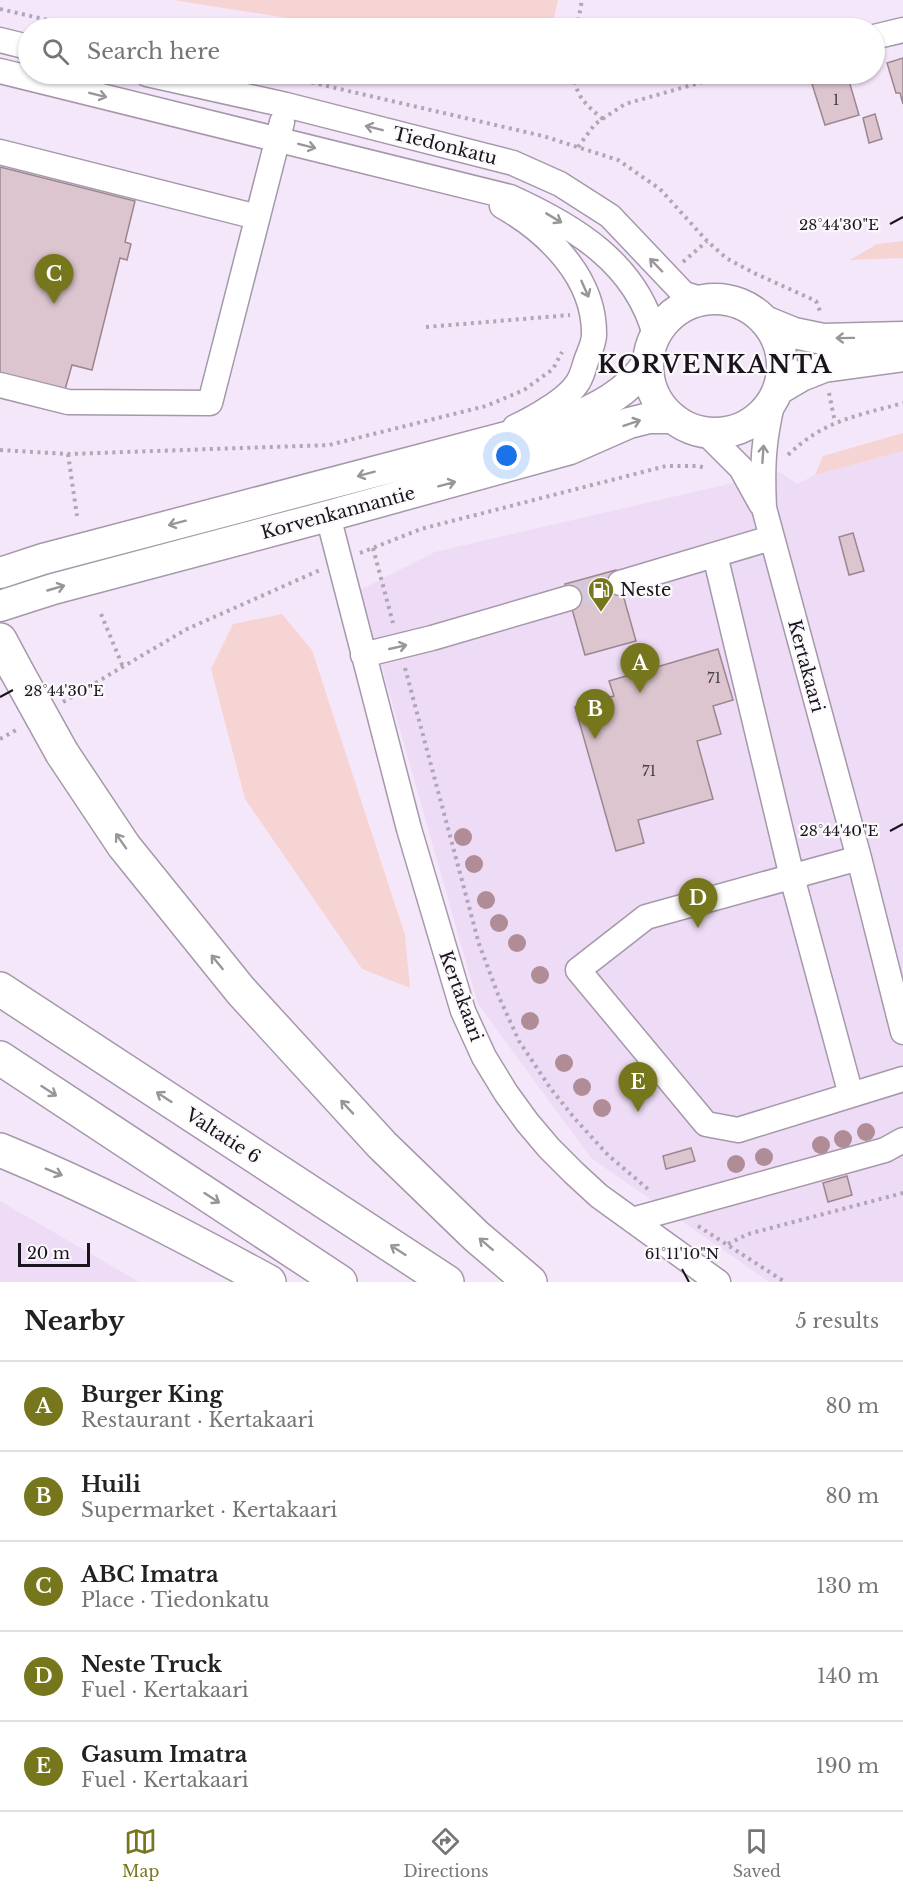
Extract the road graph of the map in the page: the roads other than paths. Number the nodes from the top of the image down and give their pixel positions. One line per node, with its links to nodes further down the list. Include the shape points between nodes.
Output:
1 (903, 30): 2 (street)
2 (885, 34)
3 (0, 40): 4 (street)
4 (18, 44)
5 (0, 71): 6 (street, Tiedonkatu, one-way to 6)
6 (18, 75)
7 (53, 84): 10 (street, Tiedonkatu, one-way to 10)
8 (192, 84): 9 (street, Tiedonkatu)
9 (286, 105): 10 (street); 14 (street, Tiedonkatu, one-way to 9, via 684,294 610,216 560,184 513,163)
10 (277, 139): 12 (street, Tiedonkatu, one-way to 12); 13 (street)
11 (0, 152): 13 (street)
12 (463, 184): 17 (street, Tiedonkatu, one-way to 17, via 510,197 546,213 605,255 641,296 650,316); 23 (street, Tiedonkatu, one-way to 23, via 514,213 568,261 585,287 595,337 578,384 525,423)
13 (257, 217): 19 (street, via 210,403 68,402)
14 (701, 299): 15 (main road, via 737,302); 17 (main road, via 682,306 667,318)
15 (767, 322): 16 (main road, one-way to 15, via 823,339); 20 (main road, via 782,354 783,372)
16 (903, 337)
17 (651, 348): 21 (main road, via 650,383); 23 (main road, Korvenkannantie, via 639,376 601,406 563,422)
18 (903, 356): 20 (main road, via 824,367 801,376)
19 (0, 386)
20 (776, 395): 22 (main road, via 760,416 744,427 726,433); 24 (street, one-way to 20)
21 (673, 418): 22 (main road); 25 (main road, Korvenkannantie, one-way to 21, via 570,449 629,423)
22 (706, 433): 24 (street, Kertakaari)
23 (474, 446): 28 (main road, Korvenkannantie, one-way to 28, via 55,555)
24 (752, 465): 26 (street, Kertakaari)
25 (328, 516): 31 (main road, Korvenkannantie, one-way to 25); 33 (street, Kertakaari)
26 (771, 538): 27 (street); 34 (street, Kertakaari)
27 (716, 555): 29 (street); 35 (street)
28 (0, 573)
29 (620, 583)
30 (569, 598): 33 (street, one-way to 30)
31 (0, 606)
32 (0, 640): 47 (highway, one-way to 32, bridge, via 382,1145 241,991 124,846 62,753)
33 (363, 655): 43 (street, Kertakaari, via 459,1000 484,1057 506,1093 549,1148 598,1196)
34 (859, 858): 35 (street); 37 (street, Kertakaari)
35 (792, 877): 40 (street); 40 (street, via 646,917 578,970 706,1124 738,1130)
36 (0, 989): 46 (highway, Valtatie 6, one-way to 36)
37 (903, 1032)
38 (0, 1058): 45 (highway, one-way to 45)
39 (903, 1079): 40 (street)
40 (851, 1095)
41 (903, 1140): 43 (street, via 885,1150)
42 (0, 1150): 44 (highway, one-way to 44, via 64,1176 166,1226)
43 (632, 1220): 48 (street, Kertakaari)
44 (269, 1282)
45 (340, 1282)
46 (447, 1282)
47 (530, 1282)
48 (718, 1282)

